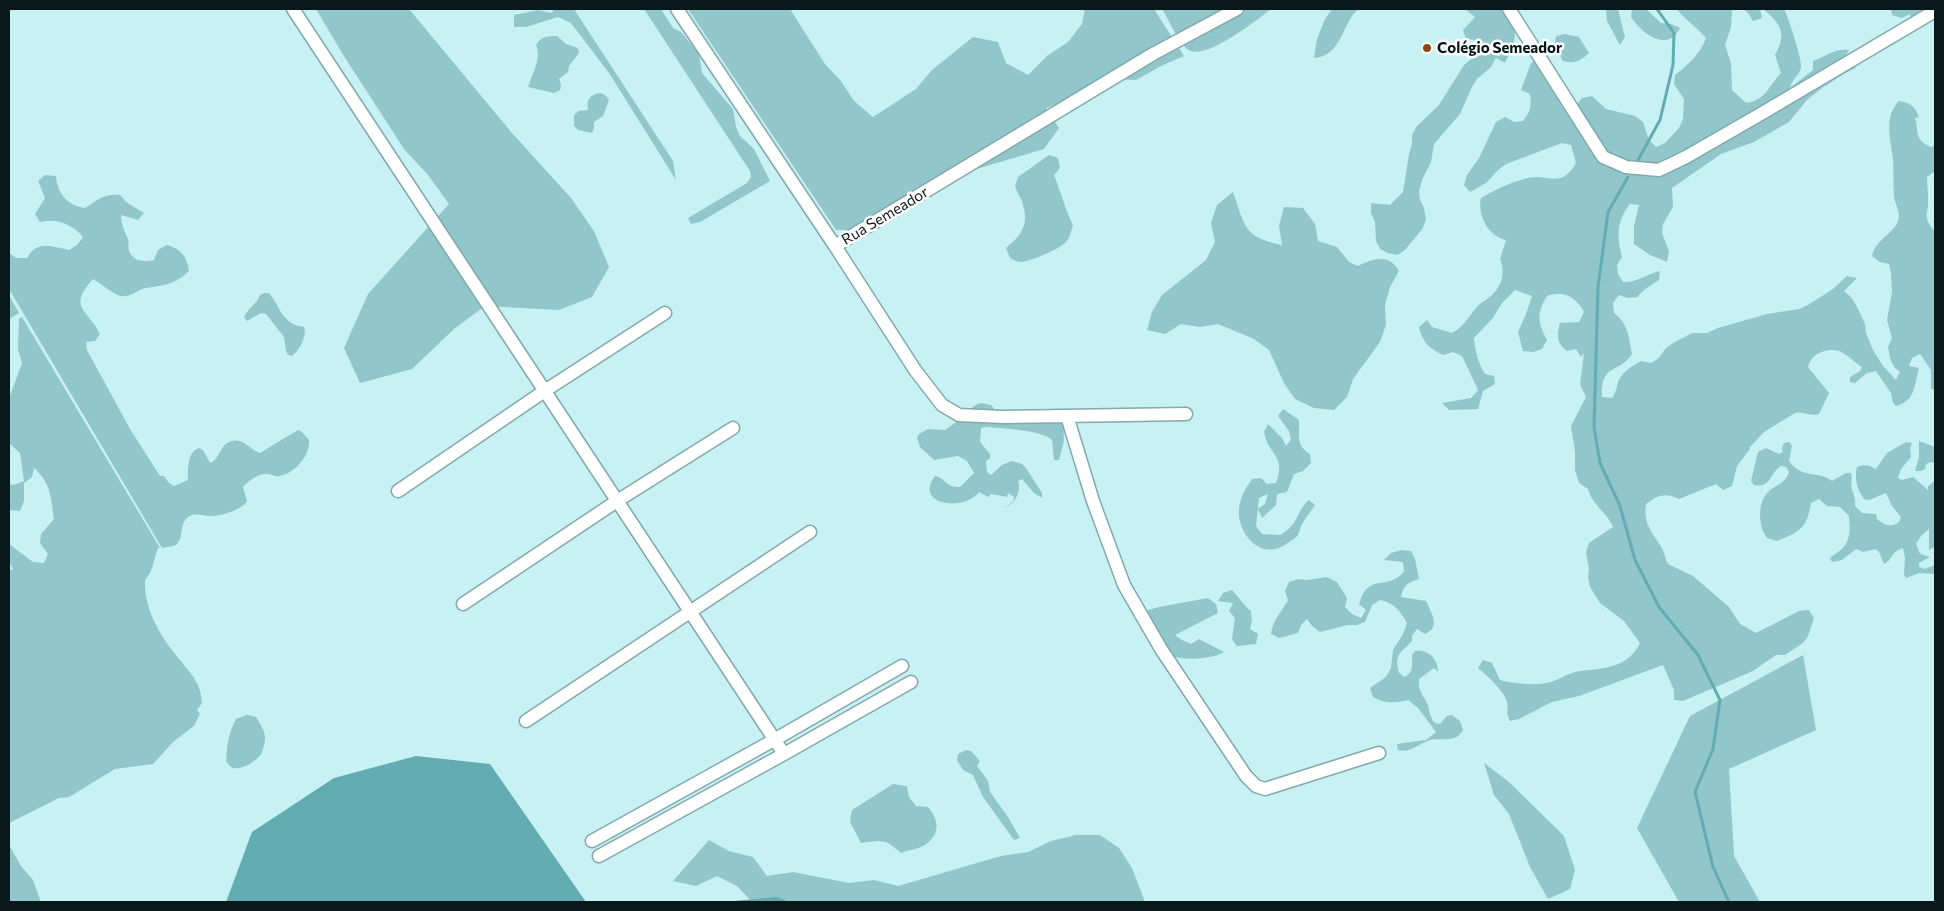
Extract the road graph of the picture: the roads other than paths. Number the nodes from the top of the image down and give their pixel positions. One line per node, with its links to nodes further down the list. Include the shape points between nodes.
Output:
1 (293, 9): 8 (street)
2 (676, 9): 6 (street, Rua Semeador)
3 (1237, 9): 6 (street, Rua Semeador, via 1153,54)
4 (1509, 9): 5 (street, via 1603,157 1626,167 1659,170 1751,120)
5 (1935, 11)
6 (835, 246): 10 (street, via 915,370 942,405 959,415 970,416)
7 (665, 313): 8 (street)
8 (546, 390): 12 (street); 13 (street)
9 (1186, 414): 10 (street)
10 (1067, 416): 21 (street, via 1093,501 1124,585 1161,649 1246,776 1256,786 1265,789)
11 (733, 428): 13 (street)
12 (398, 491)
13 (617, 501): 15 (street); 16 (street)
14 (810, 532): 16 (street)
15 (463, 604)
16 (691, 610): 19 (street); 20 (street)
17 (902, 666): 20 (street)
18 (911, 682): 22 (street)
19 (526, 721)
20 (774, 740): 22 (street); 23 (street)
21 (1379, 753)
22 (784, 754): 24 (street)
23 (592, 841)
24 (599, 856)

